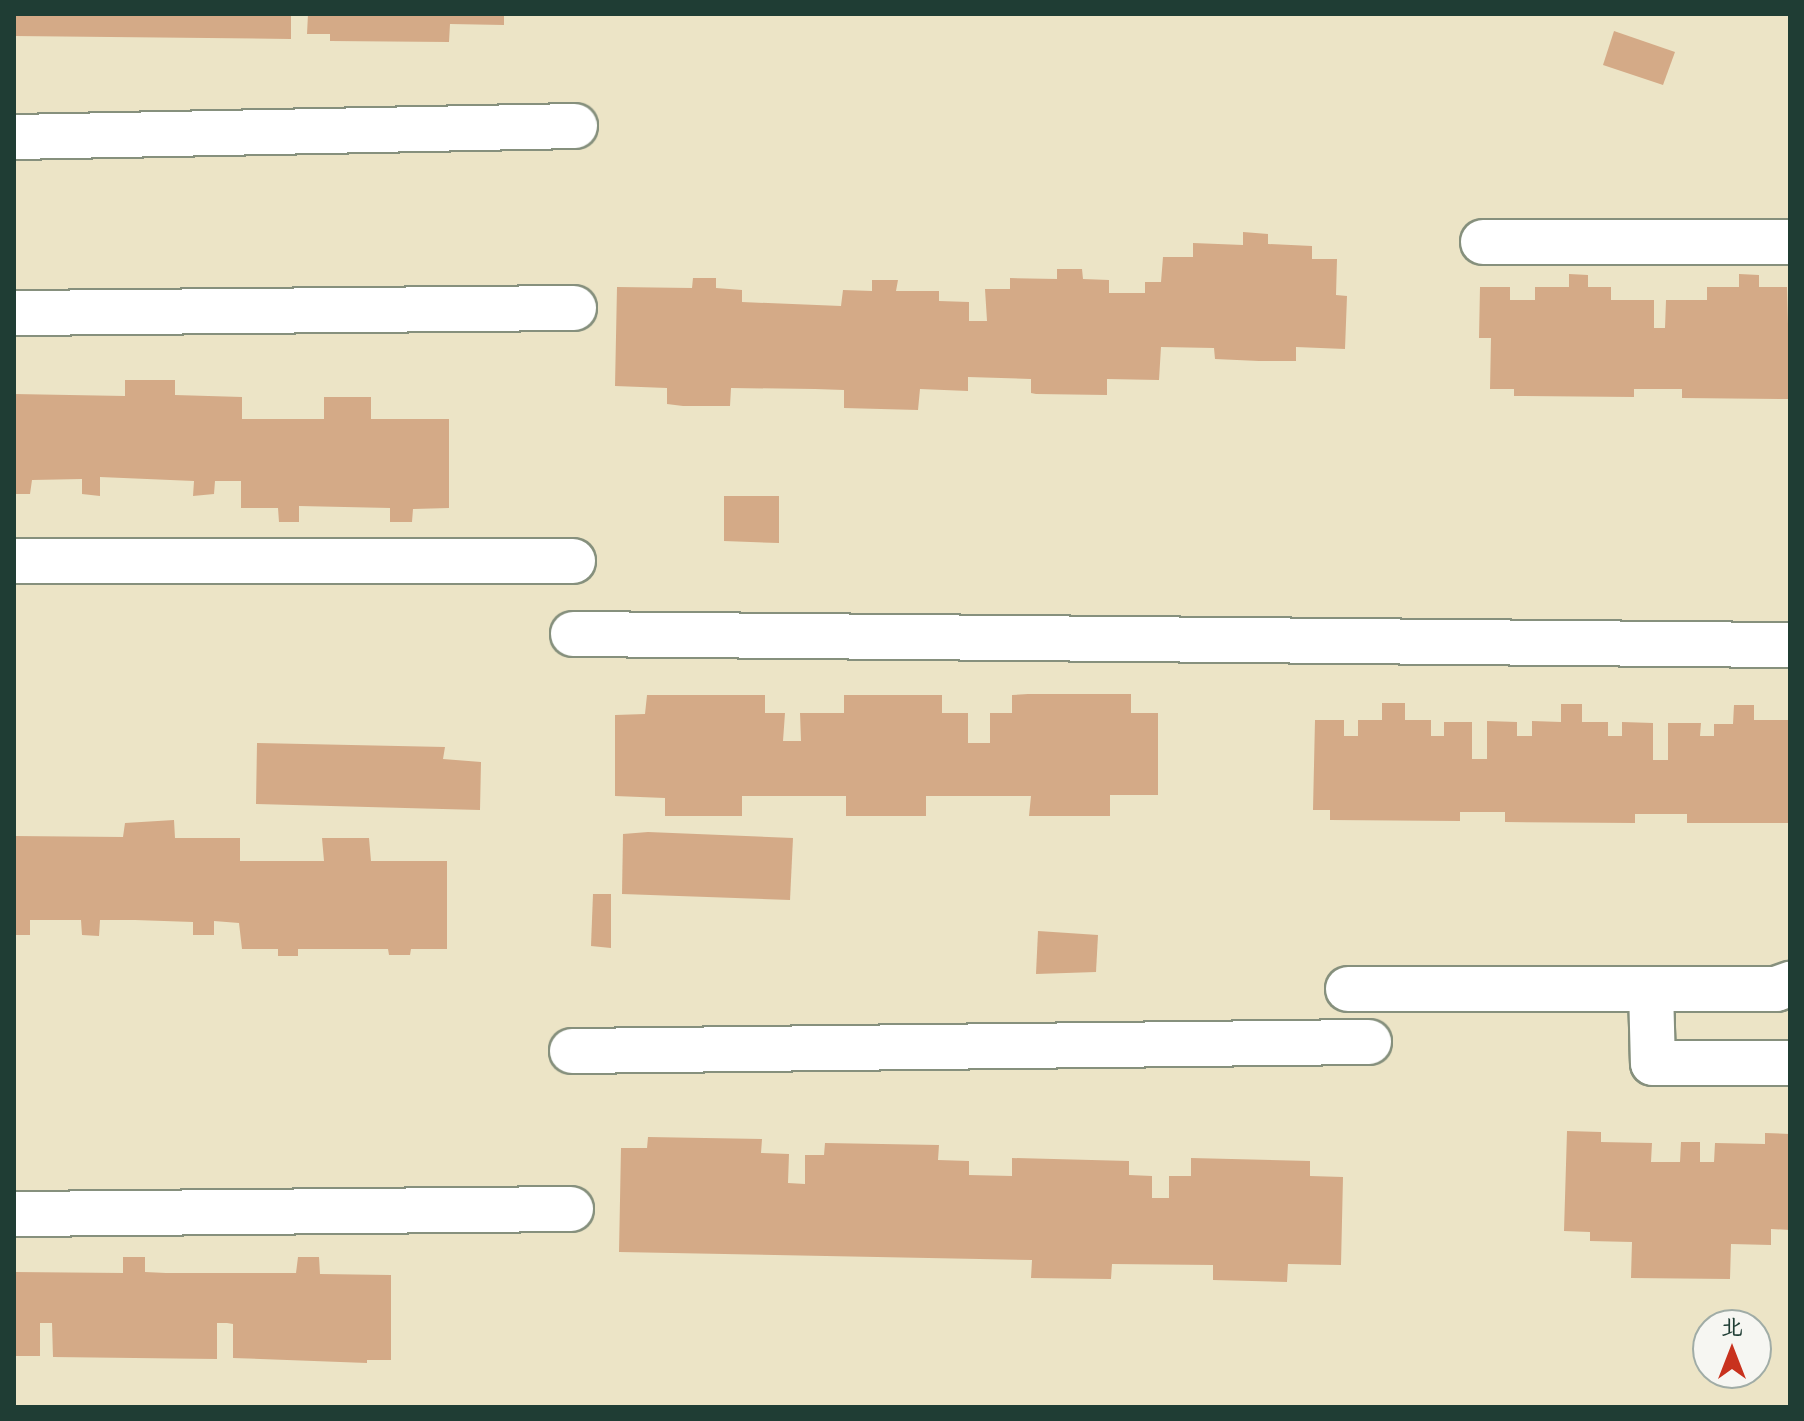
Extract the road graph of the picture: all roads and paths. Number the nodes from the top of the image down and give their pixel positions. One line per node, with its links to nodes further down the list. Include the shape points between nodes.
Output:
1 (575, 126): 2 (street)
2 (14, 137)
3 (1483, 242): 4 (street)
4 (1790, 242)
5 (574, 308): 6 (street)
6 (14, 313)
7 (14, 561): 8 (street)
8 (573, 561)
9 (573, 634): 10 (street)
10 (1790, 645)
11 (1790, 984): 13 (street, via 1776,989)
12 (1348, 989): 13 (street)
13 (1651, 989): 16 (street, via 1653,1063)
14 (1369, 1042): 15 (street)
15 (572, 1051)
16 (1790, 1063)
17 (571, 1209): 18 (street)
18 (14, 1214)

